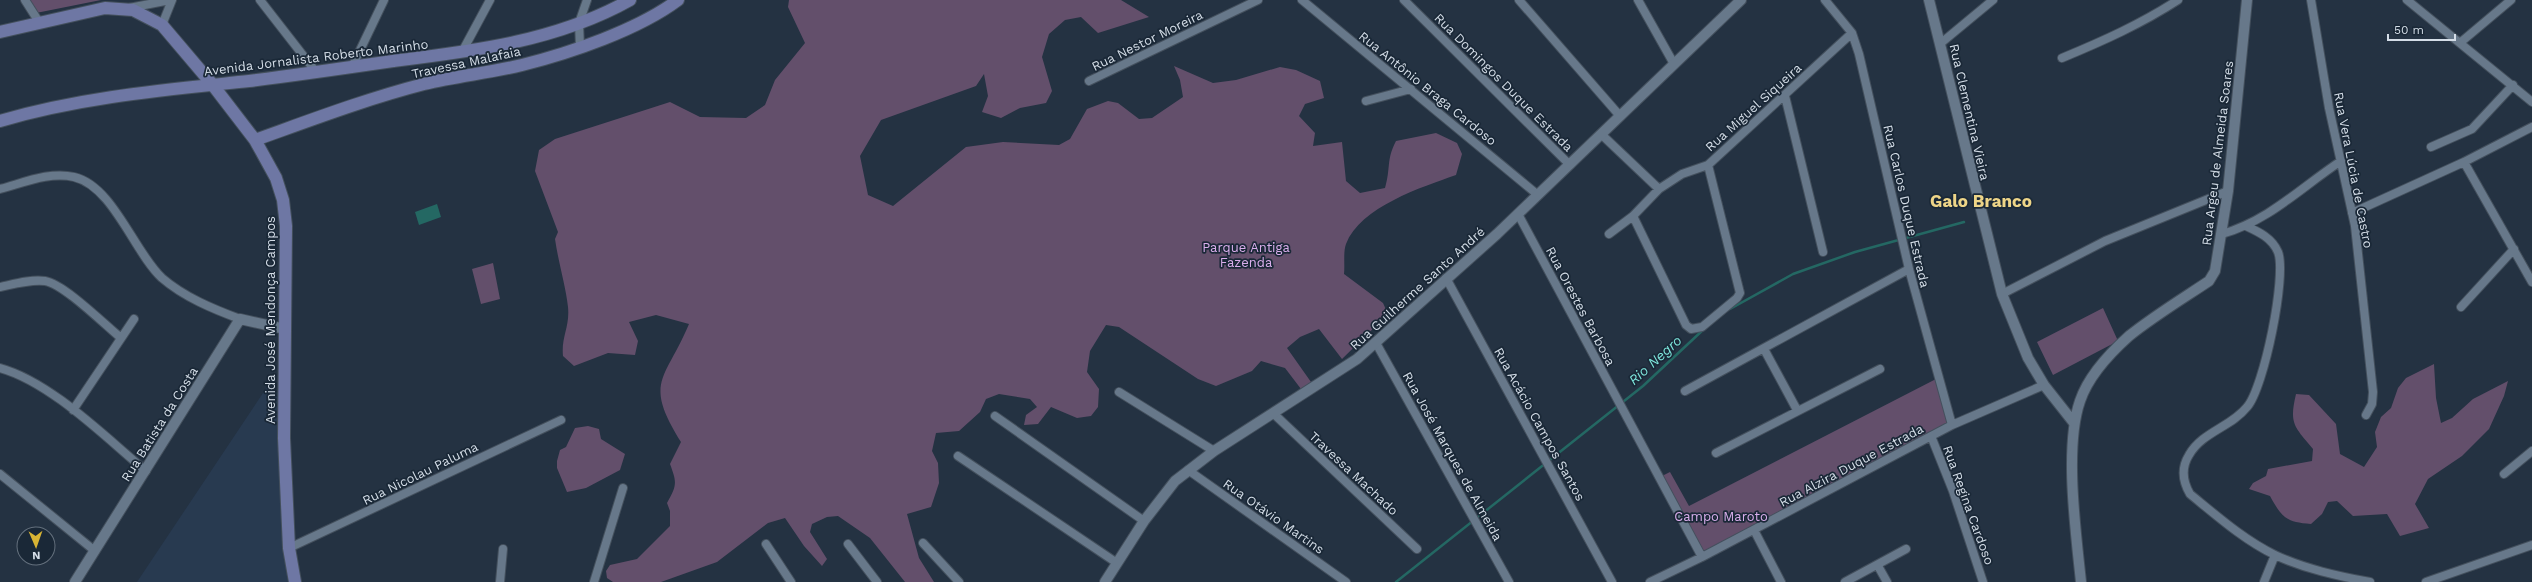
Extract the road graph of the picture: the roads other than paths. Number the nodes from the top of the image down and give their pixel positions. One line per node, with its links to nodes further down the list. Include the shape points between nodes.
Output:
1 (25, 0): 24 (street)
2 (171, 0): 23 (street); 26 (street)
3 (260, 0): 36 (street)
4 (384, 0): 35 (street)
5 (490, 0): 32 (street)
6 (587, 0): 25 (street)
7 (630, 0): 25 (main road, Avenida Jornalista Roberto Marinho)
8 (678, 0): 31 (main road, Travessa Malafaia, via 642,21)
9 (1258, 0): 37 (street, Rua Nestor Moreira)
10 (1302, 0): 40 (street, Rua Antônio Braga Cardoso)
11 (1404, 0): 53 (street, Rua Domingos Duque Estrada)
12 (1519, 0): 44 (street)
13 (1638, 0): 34 (street)
14 (1740, 0): 34 (street, Rua Guilherme Santo André)
15 (1825, 0): 28 (street, Rua Carlos Duque Estrada)
16 (1929, 0): 30 (street, Rua Clementina Vieira)
17 (1993, 0): 30 (street)
18 (2178, 0): 33 (street, via 2128,30)
19 (2246, 0): 56 (street, Rua Argeu de Almeida Soares)
20 (2311, 0): 50 (street, Rua Vera Lúcia de Castro, via 2329,108)
21 (2407, 0): 29 (street)
22 (2511, 0): 29 (street)
23 (126, 9): 24 (main road, Avenida José Mendonça Campos, via 89,10); 26 (main road, Avenida José Mendonça Campos, via 142,13)
24 (39, 22): 27 (main road, Avenida José Mendonça Campos)
25 (579, 23): 31 (street); 32 (main road, Avenida Jornalista Roberto Marinho, via 524,40)
26 (162, 25): 38 (main road, Avenida José Mendonça Campos)
27 (0, 32)
28 (1852, 33): 41 (street, Rua Miguel Siqueira); 66 (street, Rua Carlos Duque Estrada)
29 (2461, 42): 39 (street)
30 (1941, 44): 70 (street, Rua Clementina Vieira, via 1955,111)
31 (580, 47): 48 (main road, Travessa Malafaia, via 521,65 389,94)
32 (462, 52): 35 (main road, Avenida Jornalista Roberto Marinho)
33 (2062, 58)
34 (1674, 64): 44 (street, Rua Guilherme Santo André)
35 (352, 67): 36 (main road, Avenida Jornalista Roberto Marinho)
36 (316, 72): 38 (main road, Avenida Jornalista Roberto Marinho)
37 (1089, 82)
38 (212, 84): 45 (main road, Avenida Jornalista Roberto Marinho, via 94,99 37,110); 48 (main road, Avenida José Mendonça Campos)
39 (2512, 85): 43 (street); 49 (street, via 2472,129)
40 (1411, 89): 42 (street); 57 (street, Rua Antônio Braga Cardoso)
41 (1785, 96): 52 (street, Rua Miguel Siqueira); 65 (street)
42 (1366, 101)
43 (2532, 102)
44 (1620, 116): 47 (street, Rua Guilherme Santo André)
45 (0, 121)
46 (2532, 127): 51 (street)
47 (1601, 134): 53 (street, Rua Guilherme Santo André); 55 (street)
48 (255, 140): 74 (main road, Avenida José Mendonça Campos, via 276,178 283,200 287,255)
49 (2431, 147)
50 (2341, 161): 58 (street, Rua Vera Lúcia de Castro); 61 (street, via 2270,214)
51 (2464, 162): 58 (street); 64 (street)
52 (1708, 164): 55 (street, Rua Miguel Siqueira, via 1682,174); 60 (street, via 1740,293 1702,327 1691,329 1686,325)
53 (1570, 165): 57 (street, Rua Guilherme Santo André)
54 (0, 189): 73 (street, via 62,175 88,183 104,196 162,277 209,307)
55 (1659, 189): 60 (street, Rua Miguel Siqueira)
56 (2228, 190): 63 (street, Rua Argeu de Almeida Soares); 70 (street, via 2105,241)
57 (1538, 195): 59 (street, Rua Guilherme Santo André)
58 (2352, 212): 86 (street, Rua Vera Lúcia de Castro, via 2372,377 2372,404)
59 (1518, 214): 67 (street, Rua Guilherme Santo André); 113 (street, Rua Orestes Barbosa)
60 (1633, 216): 62 (street, Rua Miguel Siqueira)
61 (2246, 226): 63 (street); 112 (street, via 2264,235 2273,244 2278,253 2280,271 2261,380 2247,408 2201,440 2189,453 2184,465 2184,478 2190,494 2238,532)
62 (1609, 234)
63 (2222, 234): 89 (street, Rua Argeu de Almeida Soares, via 2215,271 2209,281 2129,336 2109,356 2080,400)
64 (2514, 249): 68 (street); 71 (street)
65 (1823, 252)
66 (1909, 268): 77 (street); 90 (street, Rua Carlos Duque Estrada)
67 (1446, 278): 76 (street, Rua Guilherme Santo André); 126 (street, Rua Acácio Campos Santos)
68 (2532, 282)
69 (0, 287): 75 (street, via 35,280 47,281 65,291)
70 (2002, 294): 80 (street, Rua Clementina Vieira, via 2028,358)
71 (2460, 307)
72 (134, 319): 75 (street)
73 (240, 319): 74 (street); 97 (street, Rua Batista da Costa)
74 (285, 329): 107 (main road, Avenida José Mendonça Campos, via 284,438)
75 (121, 338): 83 (street)
76 (1376, 343): 85 (street, Rua Guilherme Santo André, via 1357,359); 125 (street, Rua José Marques de Almeida)
77 (1764, 349): 81 (street); 84 (street)
78 (0, 368): 83 (street, via 37,386)
79 (1880, 369): 84 (street)
80 (2044, 385): 89 (street, Rua Clementina Vieira); 90 (street, Rua Alzira Duque Estrada)
81 (1685, 391)
82 (1119, 392): 92 (street)
83 (73, 410): 97 (street)
84 (1797, 410): 94 (street)
85 (1274, 414): 92 (street, Rua Guilherme Santo André); 108 (street, Travessa Machado)
86 (2366, 415)
87 (995, 416): 101 (street)
88 (561, 420): 107 (street, Rua Nicolau Paluma)
89 (2074, 423): 132 (street, Rua Argeu de Almeida Soares, via 2073,486)
90 (1952, 425): 91 (street, Rua Alzira Duque Estrada)
91 (1931, 436): 102 (street, Rua Alzira Duque Estrada); 131 (street, Rua Regina Cardoso, via 1953,491)
92 (1214, 451): 96 (street, Rua Guilherme Santo André)
93 (2532, 451): 99 (street)
94 (1716, 453)
95 (958, 456): 114 (street)
96 (1188, 470): 101 (street, Rua Guilherme Santo André, via 1164,493); 124 (street, Rua Otávio Martins)
97 (146, 471): 111 (street, Rua Batista da Costa)
98 (0, 474): 111 (street)
99 (2504, 474)
100 (623, 488): 119 (street)
101 (1144, 521): 114 (street, Rua Guilherme Santo André)
102 (1754, 530): 113 (street, Rua Alzira Duque Estrada); 128 (street)
103 (922, 543): 122 (street)
104 (766, 544): 120 (street)
105 (848, 544): 121 (street)
106 (2532, 545): 135 (street)
107 (289, 548): 117 (main road, Avenida José Mendonça Campos)
108 (1417, 548)
109 (503, 549): 118 (street)
110 (1906, 549): 115 (street)
111 (95, 551): 116 (street, Rua Batista da Costa)
112 (2275, 555): 133 (street); 134 (street, via 2311,569)
113 (1702, 557): 127 (street, Rua Alzira Duque Estrada)
114 (1117, 563): 123 (street, Rua Guilherme Santo André)
115 (1878, 566): 129 (street); 130 (street)
116 (75, 582)
117 (295, 582)
118 (500, 582)
119 (594, 582)
120 (791, 582)
121 (877, 582)
122 (959, 582)
123 (1105, 582)
124 (1346, 582)
125 (1509, 582)
126 (1612, 582)
127 (1650, 582)
128 (1781, 582)
129 (1845, 582)
130 (1887, 582)
131 (1983, 582)
132 (2081, 582)
133 (2264, 582)
134 (2370, 582)
135 (2426, 582)

